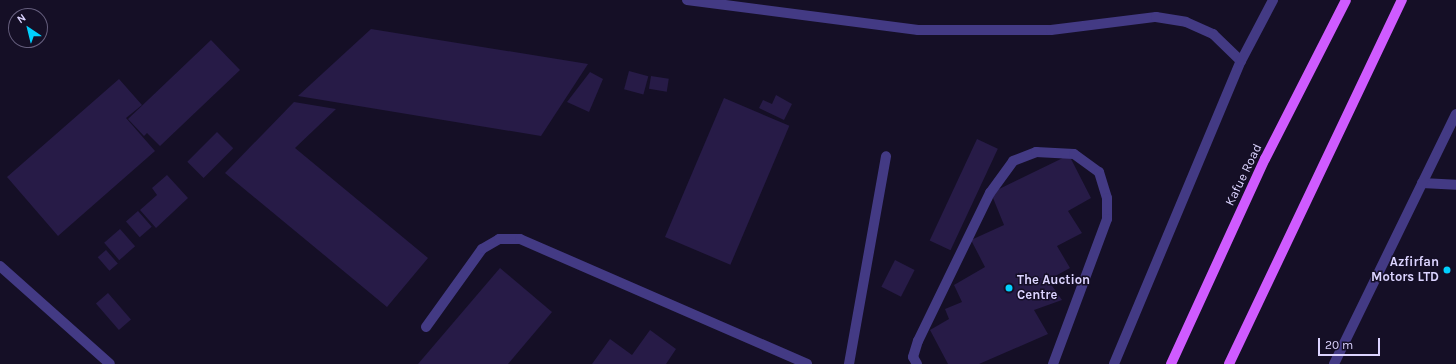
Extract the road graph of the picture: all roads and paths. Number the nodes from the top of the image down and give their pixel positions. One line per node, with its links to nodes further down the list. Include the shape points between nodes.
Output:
1 (687, 0): 5 (street, via 918,30 1051,30 1156,17 1186,22 1213,34)
2 (1273, 0): 5 (street)
3 (1346, 0): 18 (main road, Kafue Road, via 1265,159)
4 (1402, 0): 19 (main road)
5 (1241, 61): 17 (street)
6 (1456, 114): 8 (street)
7 (886, 156): 14 (street)
8 (1422, 183): 9 (street); 20 (street)
9 (1456, 185)
10 (0, 266): 12 (street)
11 (426, 326): 13 (street, via 482,249 499,240 520,239)
12 (110, 364)
13 (807, 364)
14 (849, 364)
15 (917, 364): 16 (street, via 913,357 918,341 990,193 1013,161 1036,152 1074,154 1099,172 1107,198 1107,219)
16 (1053, 364)
17 (1114, 364)
18 (1171, 364)
19 (1229, 364)
20 (1334, 364)

